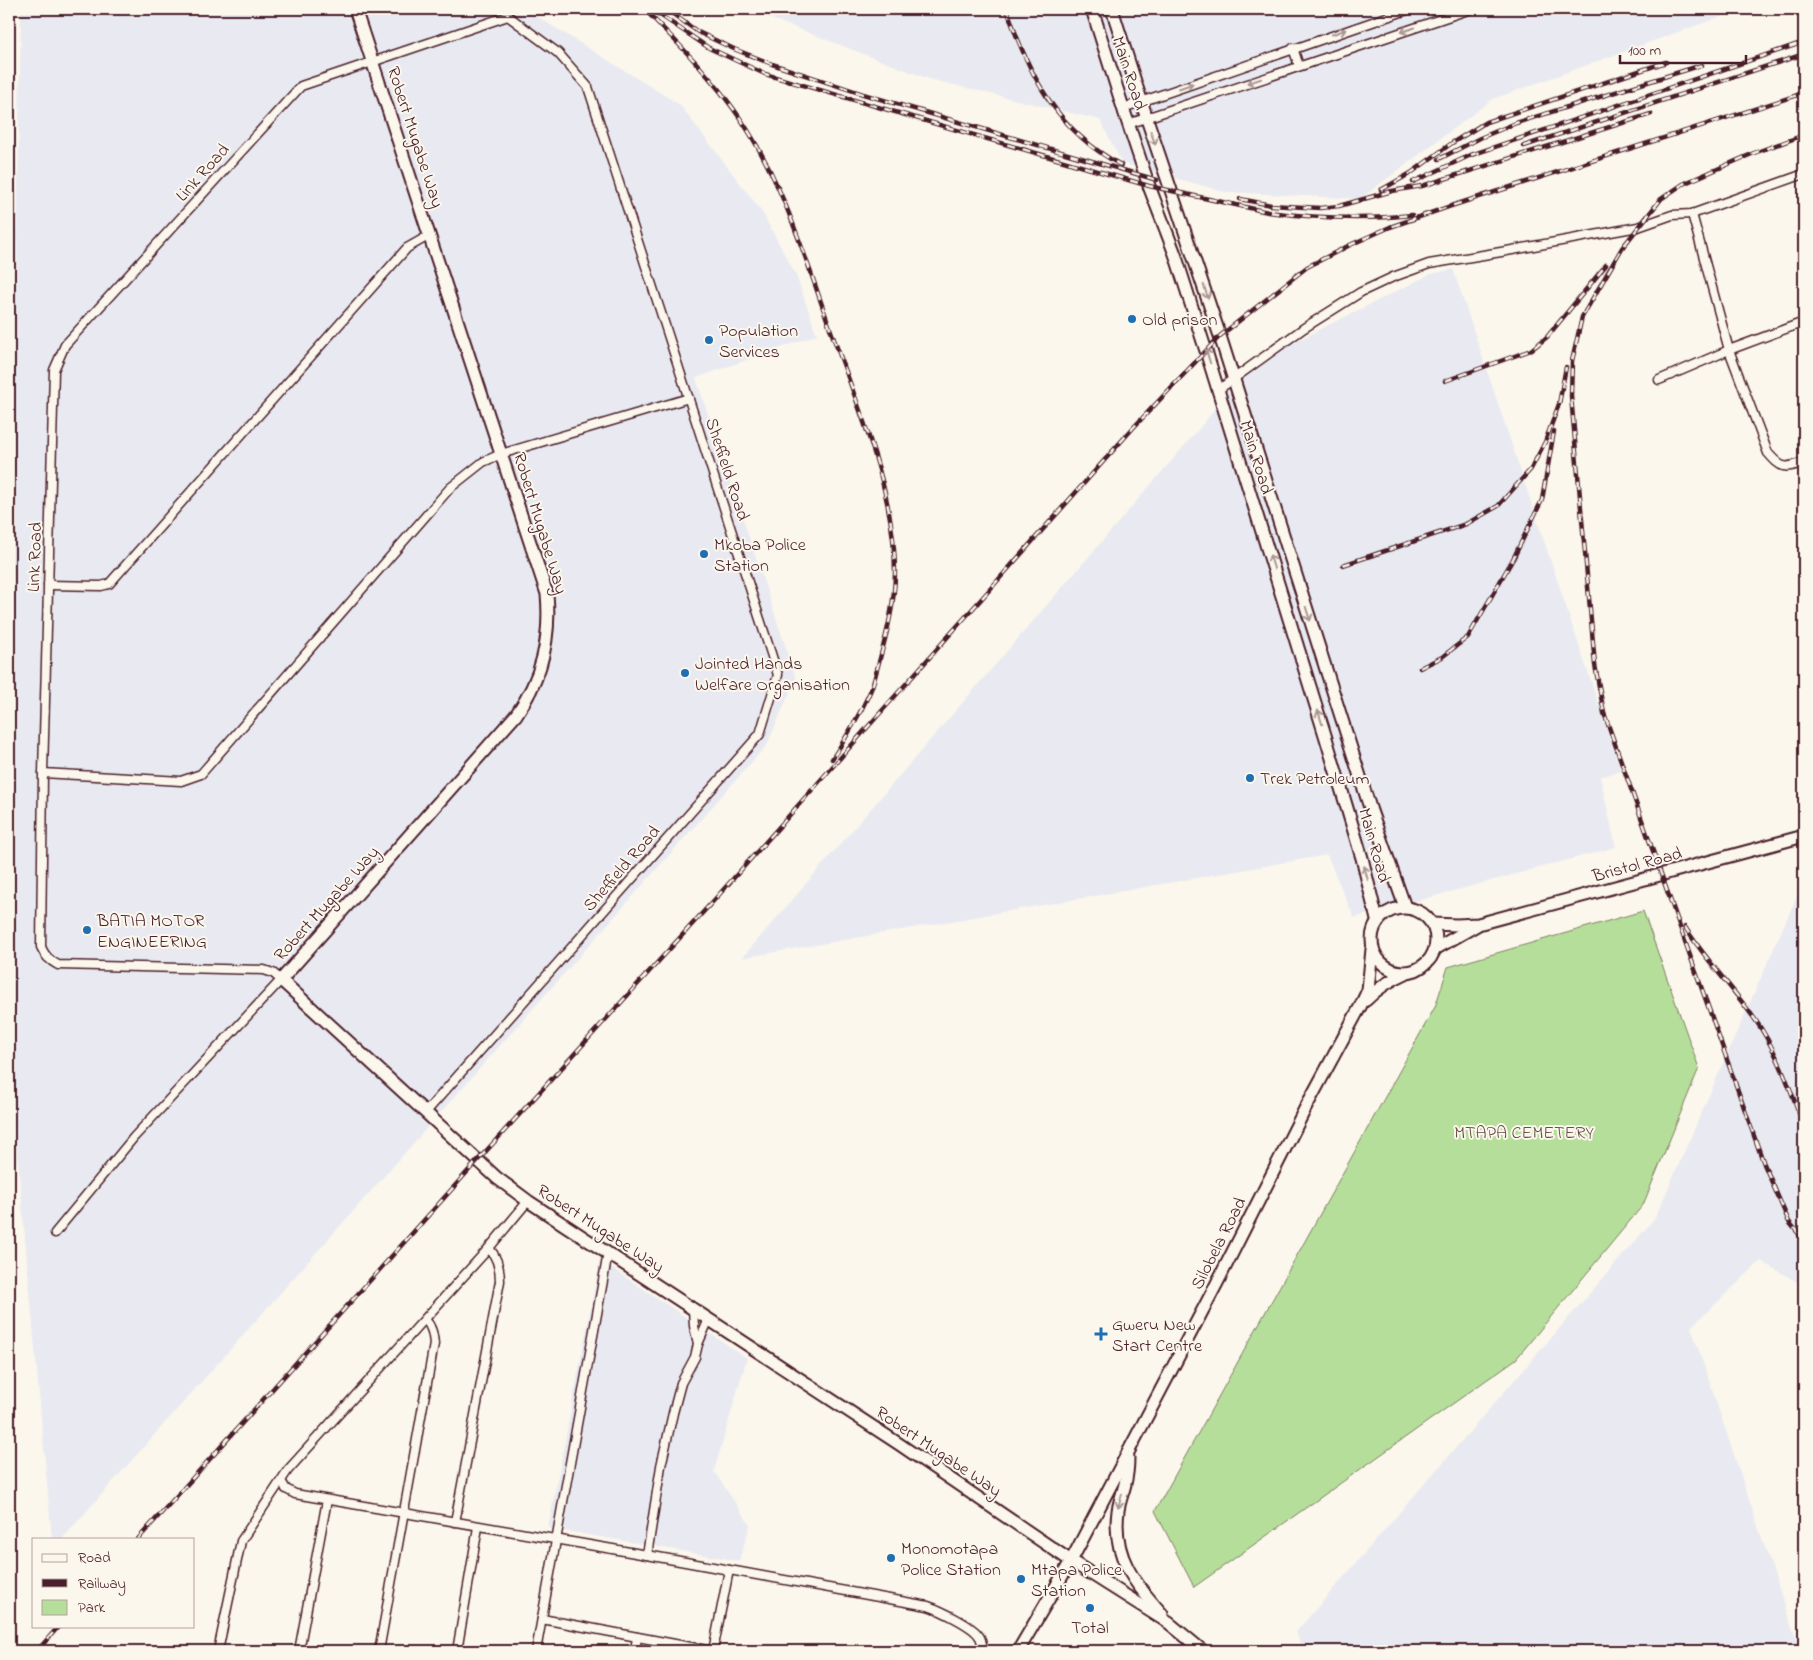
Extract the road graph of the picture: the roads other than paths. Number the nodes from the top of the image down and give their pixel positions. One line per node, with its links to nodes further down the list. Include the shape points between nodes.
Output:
1 (356, 9): 8 (main road, Robert Mugabe Way)
2 (1092, 9): 11 (main road, Main Road)
3 (1112, 9): 10 (main road, Main Road)
4 (1410, 9): 7 (street, one-way to 4)
5 (1471, 9): 6 (street)
6 (1457, 11): 9 (street, one-way to 9)
7 (1293, 48): 9 (street); 10 (street, one-way to 7)
8 (373, 61): 16 (main road, Robert Mugabe Way); 22 (street, Sheffield Road, via 508,16 558,53 588,87); 27 (street, Link Road, via 301,86 65,344 54,370)
9 (1299, 66): 12 (street, one-way to 12)
10 (1142, 101): 11 (street); 12 (main road, Main Road)
11 (1123, 108): 13 (main road, Main Road)
12 (1147, 119): 13 (street); 19 (main road, Main Road, one-way to 19)
13 (1128, 124): 21 (main road, Main Road, one-way to 13, via 1175,254)
14 (1804, 174): 15 (street)
15 (1692, 214): 18 (street); 19 (street, via 1672,215 1638,227 1429,264 1361,292)
16 (430, 235): 23 (main road, Robert Mugabe Way); 27 (street, via 407,248 109,584)
17 (1804, 322): 18 (street)
18 (1729, 350): 20 (street); 24 (street, via 1768,453 1777,463 1788,468)
19 (1234, 378): 21 (street); 25 (main road, Main Road)
20 (1659, 380)
21 (1218, 390): 26 (main road, Main Road)
22 (689, 398): 23 (street); 39 (street, Sheffield Road, via 778,675 760,734)
23 (501, 454): 28 (street, via 483,462 450,488 201,774 181,780); 37 (main road, Robert Mugabe Way, via 547,594 547,639 536,680 516,715)
24 (1804, 462)
25 (1279, 523): 26 (main road); 30 (main road, Main Road, one-way to 30)
26 (1262, 530): 31 (main road, Main Road, one-way to 26, via 1362,858)
27 (48, 585): 28 (street, Link Road)
28 (43, 773): 37 (street, Link Road, via 41,947 44,955 58,965 264,970)
29 (1804, 836): 33 (main road, Bristol Road)
30 (1405, 907): 31 (main road, via 1392,909); 32 (main road, via 1420,912)
31 (1377, 920): 34 (main road, via 1371,934)
32 (1432, 924): 33 (main road, Bristol Road); 35 (main road, via 1436,939)
33 (1478, 924): 35 (main road, Bristol Road)
34 (1372, 949): 36 (main road, via 1387,968); 38 (main road, Silobela Road, via 1368,990)
35 (1434, 949): 36 (main road, via 1425,964)
36 (1410, 972): 38 (main road, Silobela Road, via 1376,990)
37 (281, 980): 39 (main road, Robert Mugabe Way); 41 (street, via 134,1137)
38 (1360, 1007): 48 (main road, Silobela Road)
39 (426, 1112): 40 (main road, Robert Mugabe Way, via 497,1178)
40 (528, 1201): 42 (street); 43 (main road, Robert Mugabe Way)
41 (55, 1233)
42 (489, 1248): 45 (street); 52 (street, via 498,1261 500,1282)
43 (608, 1253): 44 (main road, Robert Mugabe Way); 54 (street)
44 (694, 1309): 46 (main road, Robert Mugabe Way); 47 (street)
45 (425, 1319): 49 (street); 51 (street, via 430,1325 434,1344)
46 (709, 1319): 47 (street); 56 (main road, Robert Mugabe Way)
47 (698, 1344): 55 (street, via 696,1357 681,1383 673,1413)
48 (1128, 1453): 56 (main road, Silobela Road); 59 (main road, one-way to 59, via 1118,1510 1120,1552 1130,1575)
49 (281, 1481): 50 (street, via 295,1494); 61 (street, via 240,1541)
50 (327, 1500): 51 (street); 62 (street)
51 (404, 1514): 52 (street); 63 (street)
52 (455, 1522): 53 (street)
53 (478, 1527): 54 (street); 64 (street)
54 (556, 1540): 55 (street); 58 (street)
55 (647, 1555): 57 (street)
56 (1072, 1561): 59 (main road, Robert Mugabe Way); 69 (main road, Silobela Road)
57 (729, 1570): 67 (street); 68 (street, via 928,1606 979,1635)
58 (542, 1619): 60 (street); 65 (street)
59 (1169, 1622): 70 (main road)
60 (637, 1637): 66 (street); 67 (street)
61 (218, 1651)
62 (299, 1651)
63 (379, 1651)
64 (457, 1651)
65 (536, 1651)
66 (635, 1651)
67 (713, 1651)
68 (982, 1651)
69 (1018, 1651)
70 (1203, 1651)

